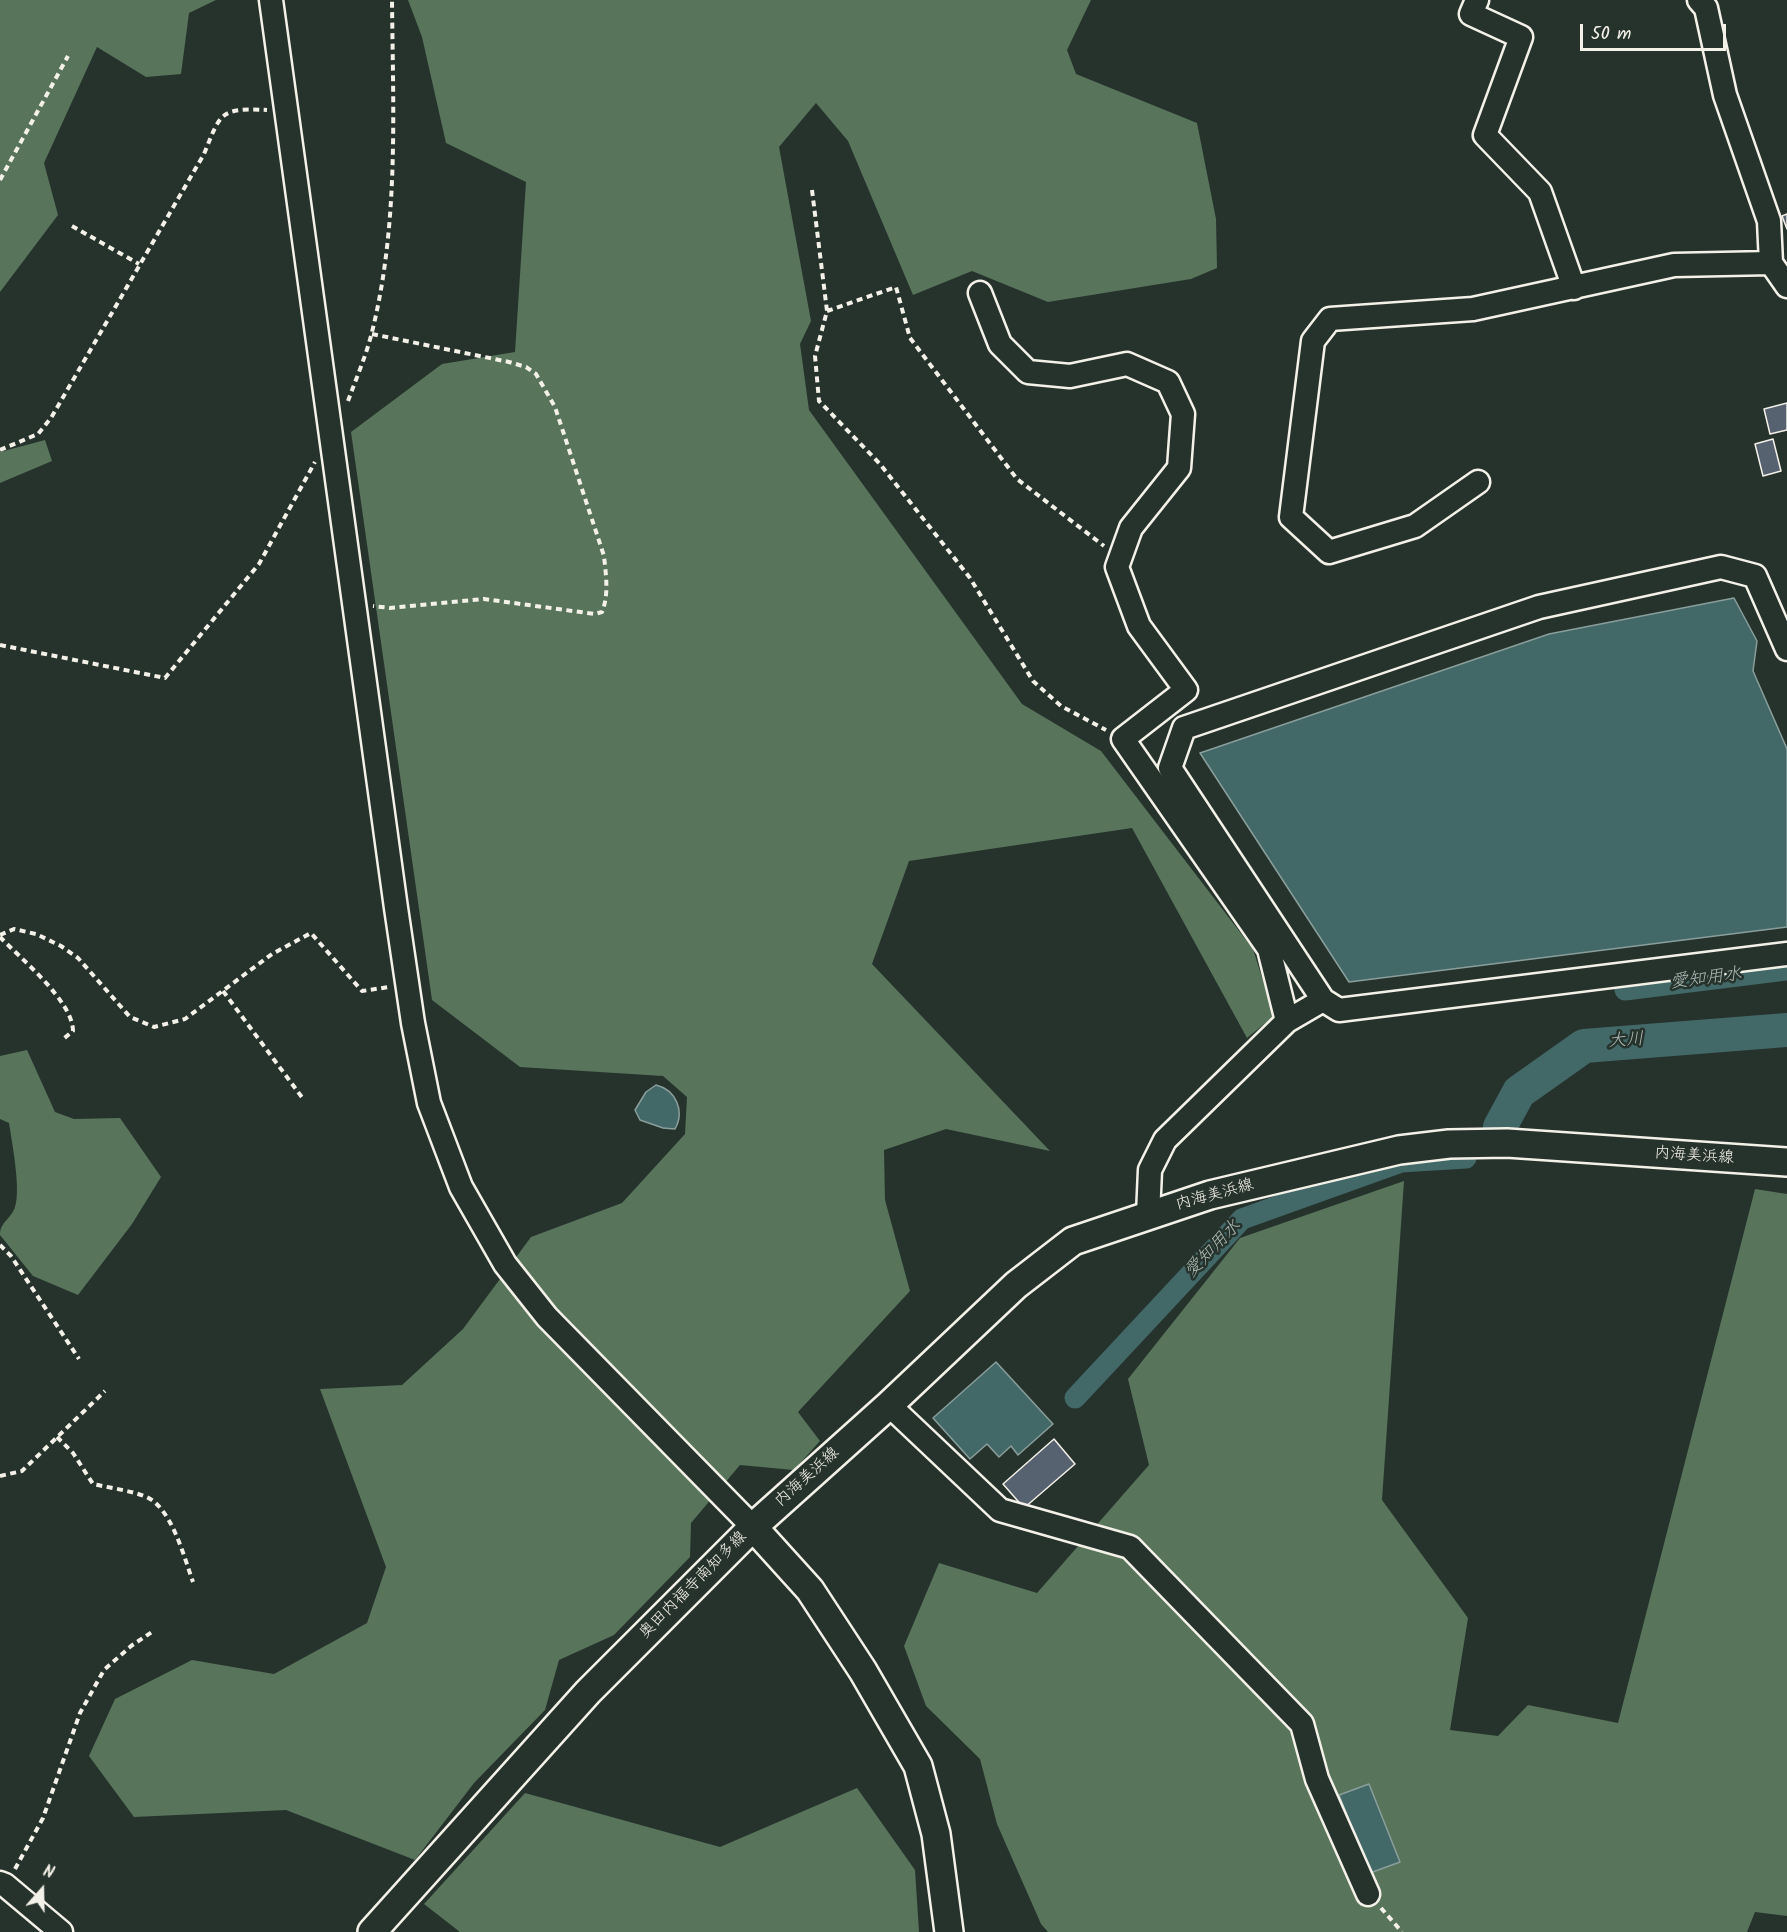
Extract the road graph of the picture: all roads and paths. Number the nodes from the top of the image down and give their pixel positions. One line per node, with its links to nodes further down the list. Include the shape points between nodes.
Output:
1 (271, 0): 6 (street)
2 (392, 0): 16 (path, via 393,172 387,256)
3 (1477, 0): 13 (street, via 1471,14 1521,37 1485,135 1540,192)
4 (1700, 0): 10 (street, via 1706,8 1725,95 1769,221)
5 (68, 56): 7 (path)
6 (286, 111): 11 (path, via 236,108 218,119 204,154); 18 (street)
7 (0, 180)
8 (812, 190): 15 (path)
9 (72, 226): 11 (path)
10 (1771, 263): 12 (street); 13 (street, via 1674,266)
11 (140, 264): 19 (path, via 44,429)
12 (1787, 286)
13 (1574, 288): 20 (street, via 1473,309 1330,319 1313,341 1291,517 1329,552 1415,526)
14 (980, 293): 21 (street, via 1000,344 1028,372 1070,376 1127,364 1168,382 1183,414 1179,468 1131,528)
15 (826, 311): 21 (path, via 896,287 910,338 1017,479 1103,544); 25 (path, via 814,356 819,401 880,464 970,578 1033,681 1061,706)
16 (372, 334): 17 (path); 22 (path, via 508,362 536,374 555,407 604,556 606,602 602,612 595,614 484,598 390,608)
17 (346, 406)
18 (331, 448): 22 (street); 23 (path, via 312,464 259,564 165,678)
19 (0, 450)
20 (1478, 482)
21 (1117, 567): 25 (street, via 1139,626 1186,690)
22 (355, 606): 28 (street)
23 (0, 645)
24 (1787, 649): 30 (street, via 1755,576 1721,567 1539,607 1184,728 1170,768)
25 (1123, 739): 31 (street, via 1269,949)
26 (0, 936): 29 (path, via 14,929 61,946 78,958 130,1017 154,1027 185,1019); 32 (path, via 58,997 73,1021 73,1031)
27 (1787, 954): 30 (street, via 1339,1010)
28 (407, 984): 29 (path, via 362,991 311,933 272,954); 42 (street, via 429,1102 461,1187 505,1264 546,1317)
29 (223, 991): 33 (path)
30 (1323, 1000): 31 (street)
31 (1287, 1021): 35 (street, via 1165,1140 1150,1170)
32 (62, 1040)
33 (304, 1100)
34 (1787, 1162): 35 (main road, 内海美浜線, via 1507,1143 1449,1144 1399,1150)
35 (1148, 1215): 39 (main road, 内海美浜線, via 1073,1241 1016,1285)
36 (0, 1245): 37 (path)
37 (79, 1359)
38 (105, 1391): 40 (path)
39 (889, 1406): 42 (main road, 内海美浜線); 46 (street, via 1000,1510 1130,1547 1302,1724 1317,1779)
40 (57, 1437): 41 (path, via 22,1471); 43 (path, via 93,1484 146,1496 161,1507)
41 (0, 1476)
42 (753, 1527): 48 (main road, 奥田内福寺南知多線, via 588,1692); 49 (main road, 奥田内福寺南知多線, via 810,1590 918,1766 936,1834)
43 (193, 1582)
44 (152, 1632): 45 (path, via 104,1670 80,1713 43,1818)
45 (3, 1884): 47 (street)
46 (1368, 1894): 50 (path)
47 (61, 1932)
48 (372, 1932)
49 (949, 1932)
50 (1402, 1932)

